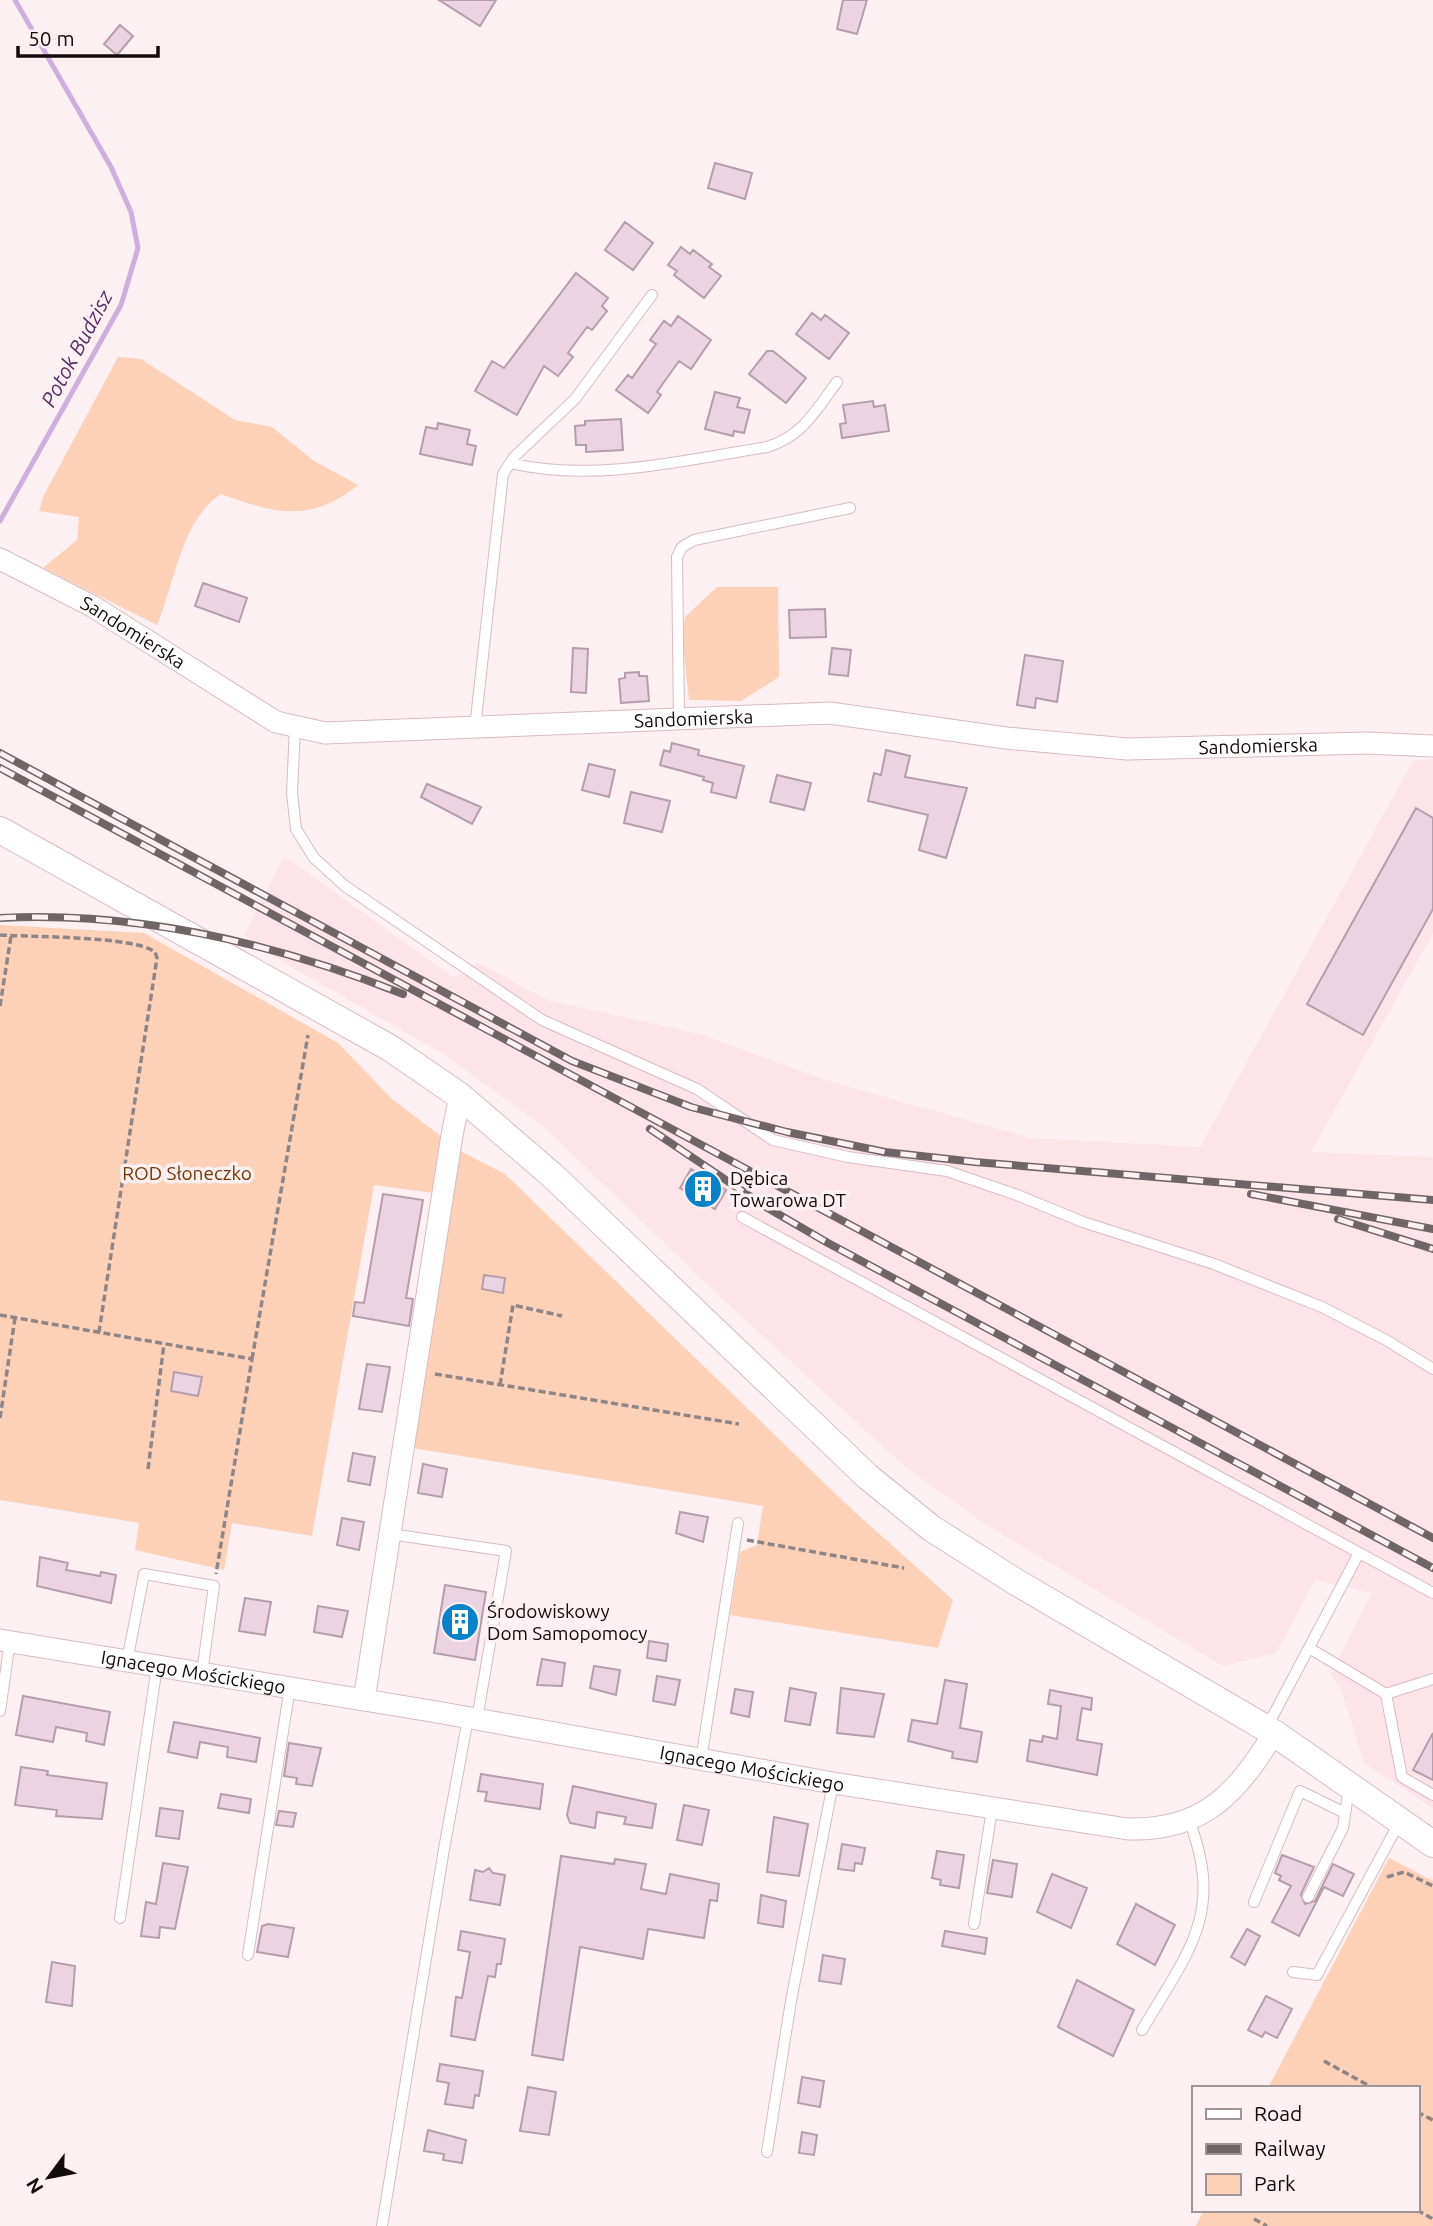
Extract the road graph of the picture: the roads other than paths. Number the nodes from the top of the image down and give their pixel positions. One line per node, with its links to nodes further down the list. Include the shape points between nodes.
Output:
1 (652, 295): 3 (lane, via 575,400)
2 (837, 382): 3 (lane, via 800,431 788,441 767,447 606,470)
3 (510, 463): 8 (lane, via 503,474)
4 (850, 508): 6 (lane, via 694,540 682,547 677,557)
5 (0, 559): 7 (street, Sandomierska, via 92,606 276,722)
6 (679, 719): 8 (street, Sandomierska); 9 (street, Sandomierska, via 830,713 1006,738 1127,749 1367,743)
7 (295, 726): 8 (street, Sandomierska, via 325,733); 13 (lane, via 292,793 296,829 314,858 345,886 542,1020 697,1089 773,1140 848,1157 947,1171 1017,1195 1322,1307)
8 (475, 728)
9 (1433, 746)
10 (0, 830): 11 (street, via 390,1048)
11 (460, 1096): 15 (street); 29 (street, via 552,1176 868,1477 931,1528)
12 (742, 1217): 16 (lane)
13 (1433, 1369)
14 (738, 1523): 30 (lane)
15 (390, 1534): 26 (street); 28 (lane, via 506,1551)
16 (1359, 1553): 17 (lane); 19 (lane)
17 (1433, 1593)
18 (5, 1640): 20 (street, Ignacego Mościckiego); 27 (lane)
19 (1309, 1648): 25 (lane); 29 (lane)
20 (127, 1661): 21 (street, Ignacego Mościckiego); 22 (lane, via 144,1574 214,1586)
21 (157, 1665): 22 (street, Ignacego Mościckiego); 41 (lane)
22 (202, 1673): 24 (street, Ignacego Mościckiego)
23 (1433, 1679): 25 (lane)
24 (290, 1687): 26 (street, Ignacego Mościckiego); 43 (lane)
25 (1386, 1695): 33 (lane, via 1402,1777)
26 (364, 1700): 28 (street, Ignacego Mościckiego)
27 (0, 1711)
28 (473, 1719): 30 (street, Ignacego Mościckiego); 47 (lane, via 444,1849)
29 (1270, 1730): 32 (street); 36 (street, Ignacego Mościckiego, via 1255,1763 1227,1797)
30 (701, 1760): 31 (street, Ignacego Mościckiego)
31 (832, 1783): 34 (street, Ignacego Mościckiego); 46 (lane)
32 (1349, 1786): 35 (lane); 37 (street)
33 (1433, 1795)
34 (992, 1809): 36 (street, Ignacego Mościckiego, via 1145,1830); 42 (lane)
35 (1345, 1813): 39 (lane, via 1343,1828); 40 (lane, via 1300,1791)
36 (1189, 1820): 45 (lane, via 1198,1843 1205,1889 1197,1936)
37 (1400, 1821): 38 (street); 44 (lane, via 1317,1975)
38 (1433, 1844)
39 (1308, 1897)
40 (1254, 1902)
41 (120, 1918)
42 (974, 1924)
43 (248, 1955)
44 (1293, 1972)
45 (1142, 2029)
46 (767, 2152)
47 (382, 2226)

